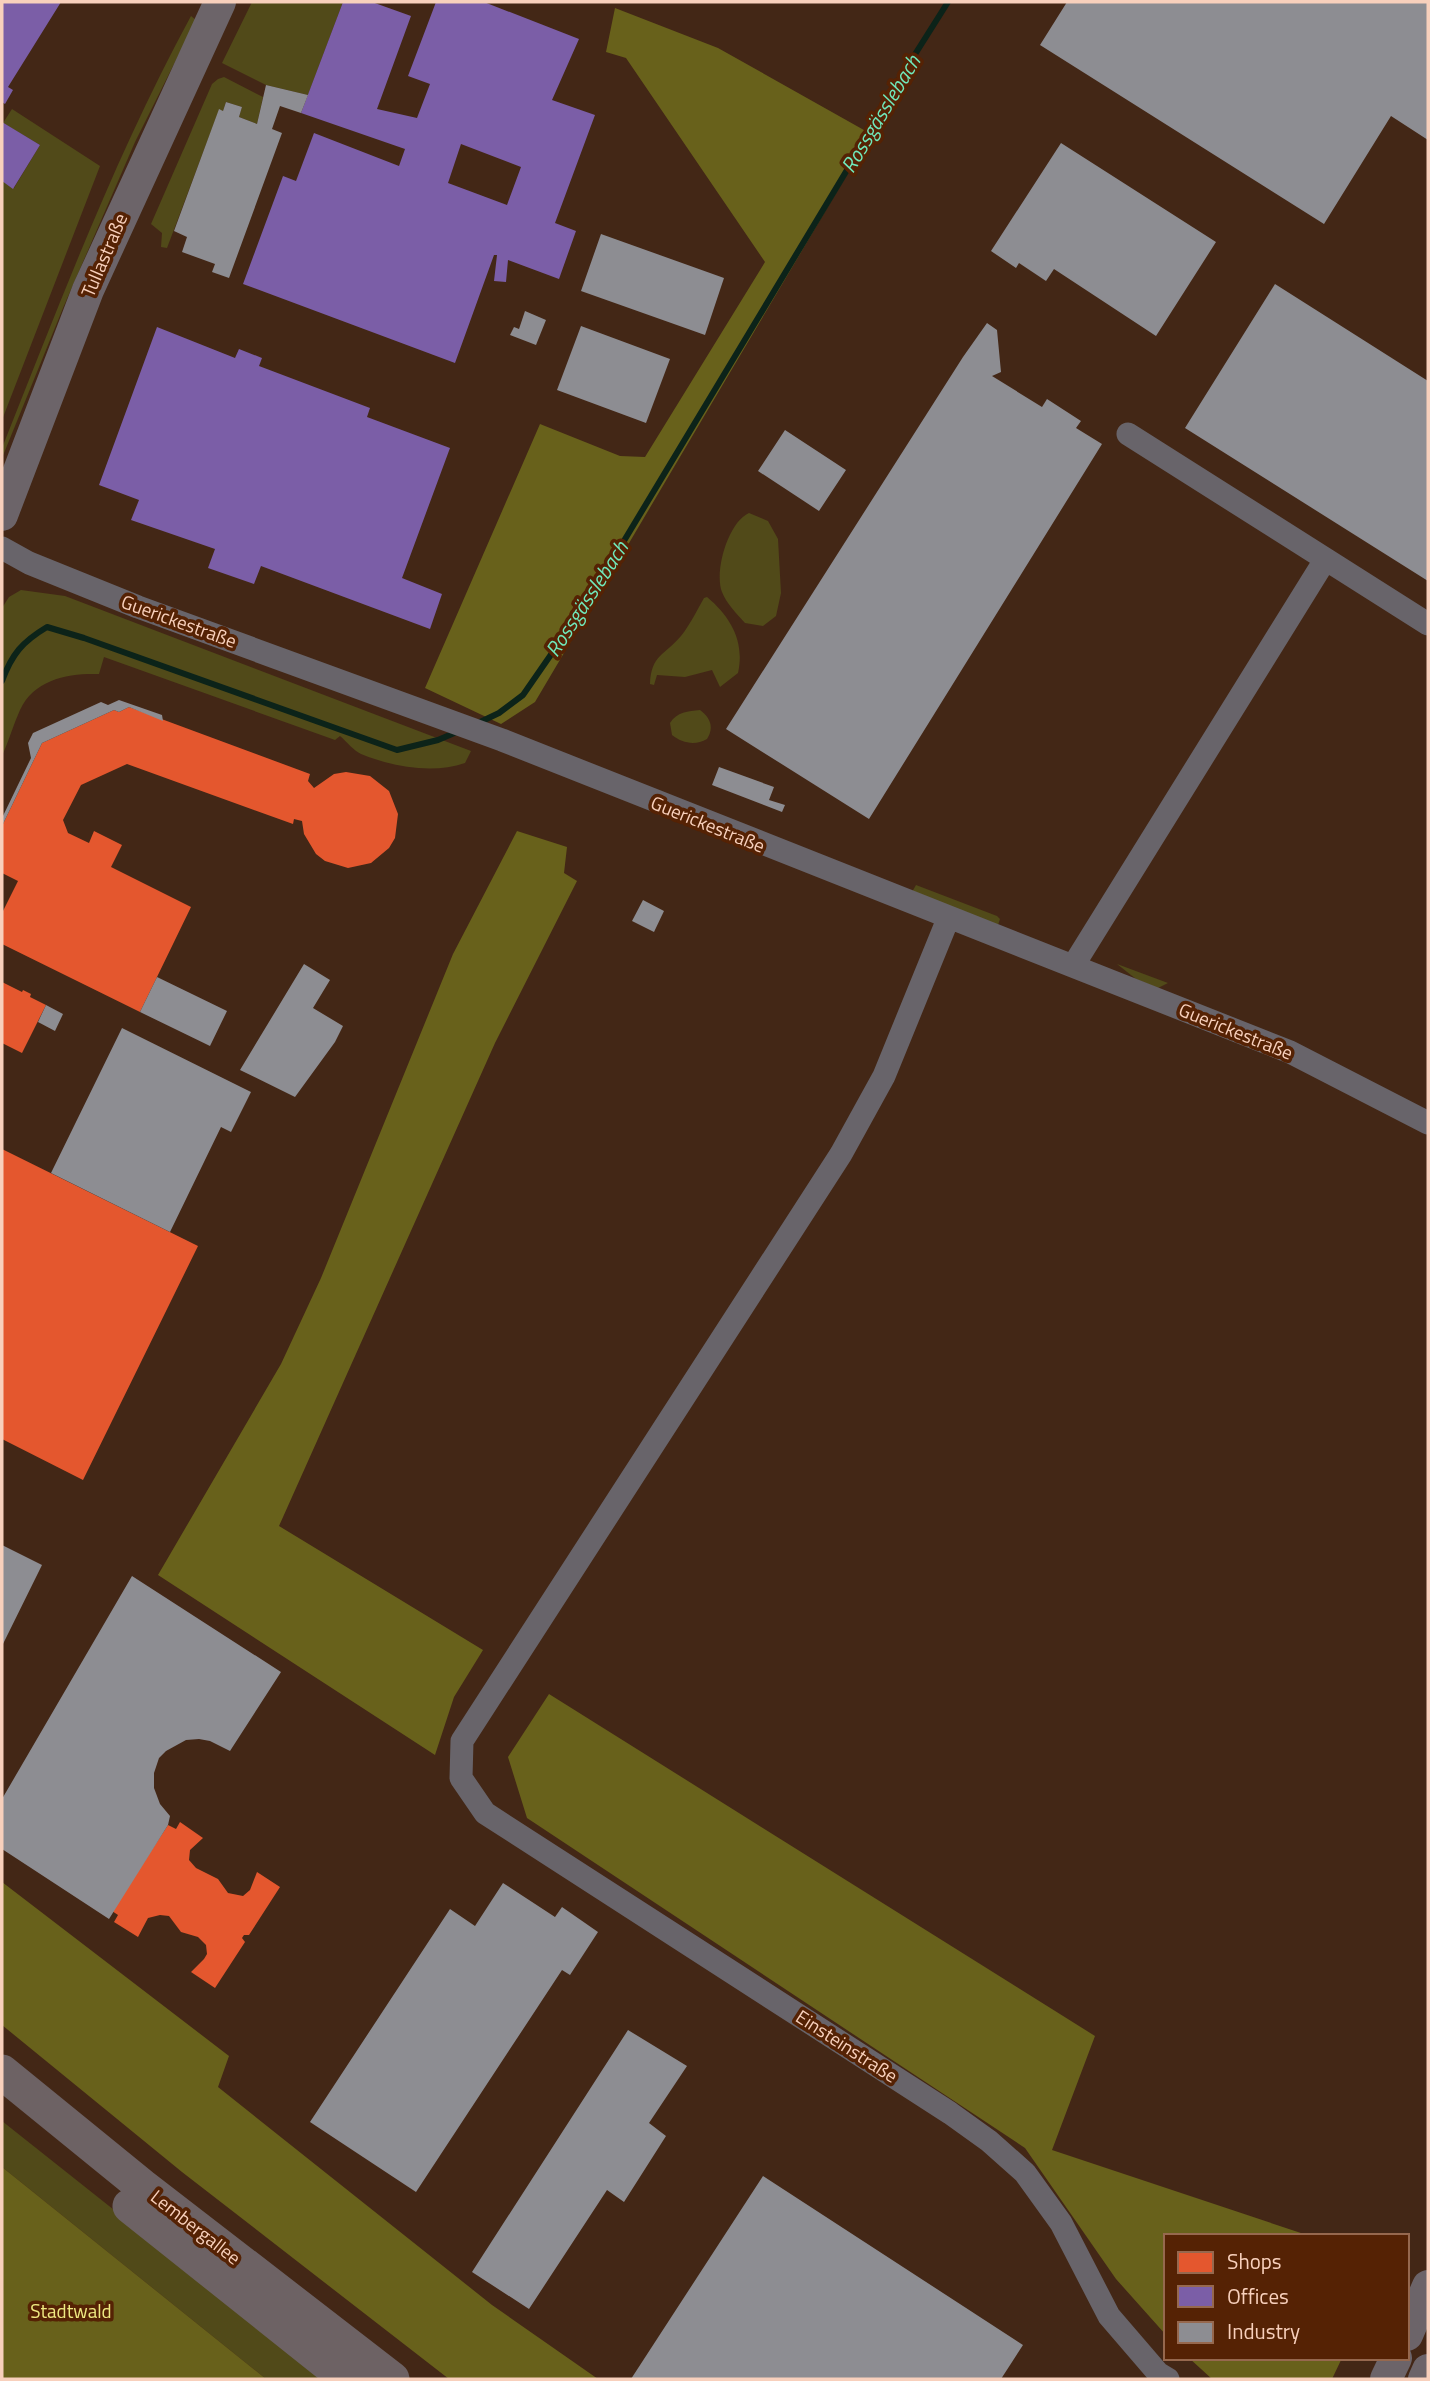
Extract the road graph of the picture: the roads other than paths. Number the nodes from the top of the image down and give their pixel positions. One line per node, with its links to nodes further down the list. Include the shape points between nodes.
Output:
1 (220, 2): 3 (street, Tullastraße, via 89,290)
2 (1128, 434): 5 (street)
3 (2, 515)
4 (2, 548): 7 (street, Guerickestraße, via 138,607 486,734)
5 (1325, 561): 6 (street); 8 (street)
6 (1428, 624)
7 (948, 919): 8 (street, Guerickestraße); 18 (street, Einsteinstraße, via 884,1076 841,1154 462,1741 461,1778 485,1813 989,2141 1025,2173 1061,2223 1109,2316)
8 (1073, 966): 9 (street, Guerickestraße, via 1290,1052)
9 (1422, 1114)
10 (2, 2072): 17 (main road, Lembergallee)
11 (2, 2104): 16 (main road, Lembergallee)
12 (1428, 2286): 13 (street)
13 (1409, 2330)
14 (1395, 2360): 19 (street)
15 (1428, 2370): 20 (street)
16 (347, 2379)
17 (392, 2379)
18 (1168, 2379)
19 (1386, 2379)
20 (1424, 2379)

